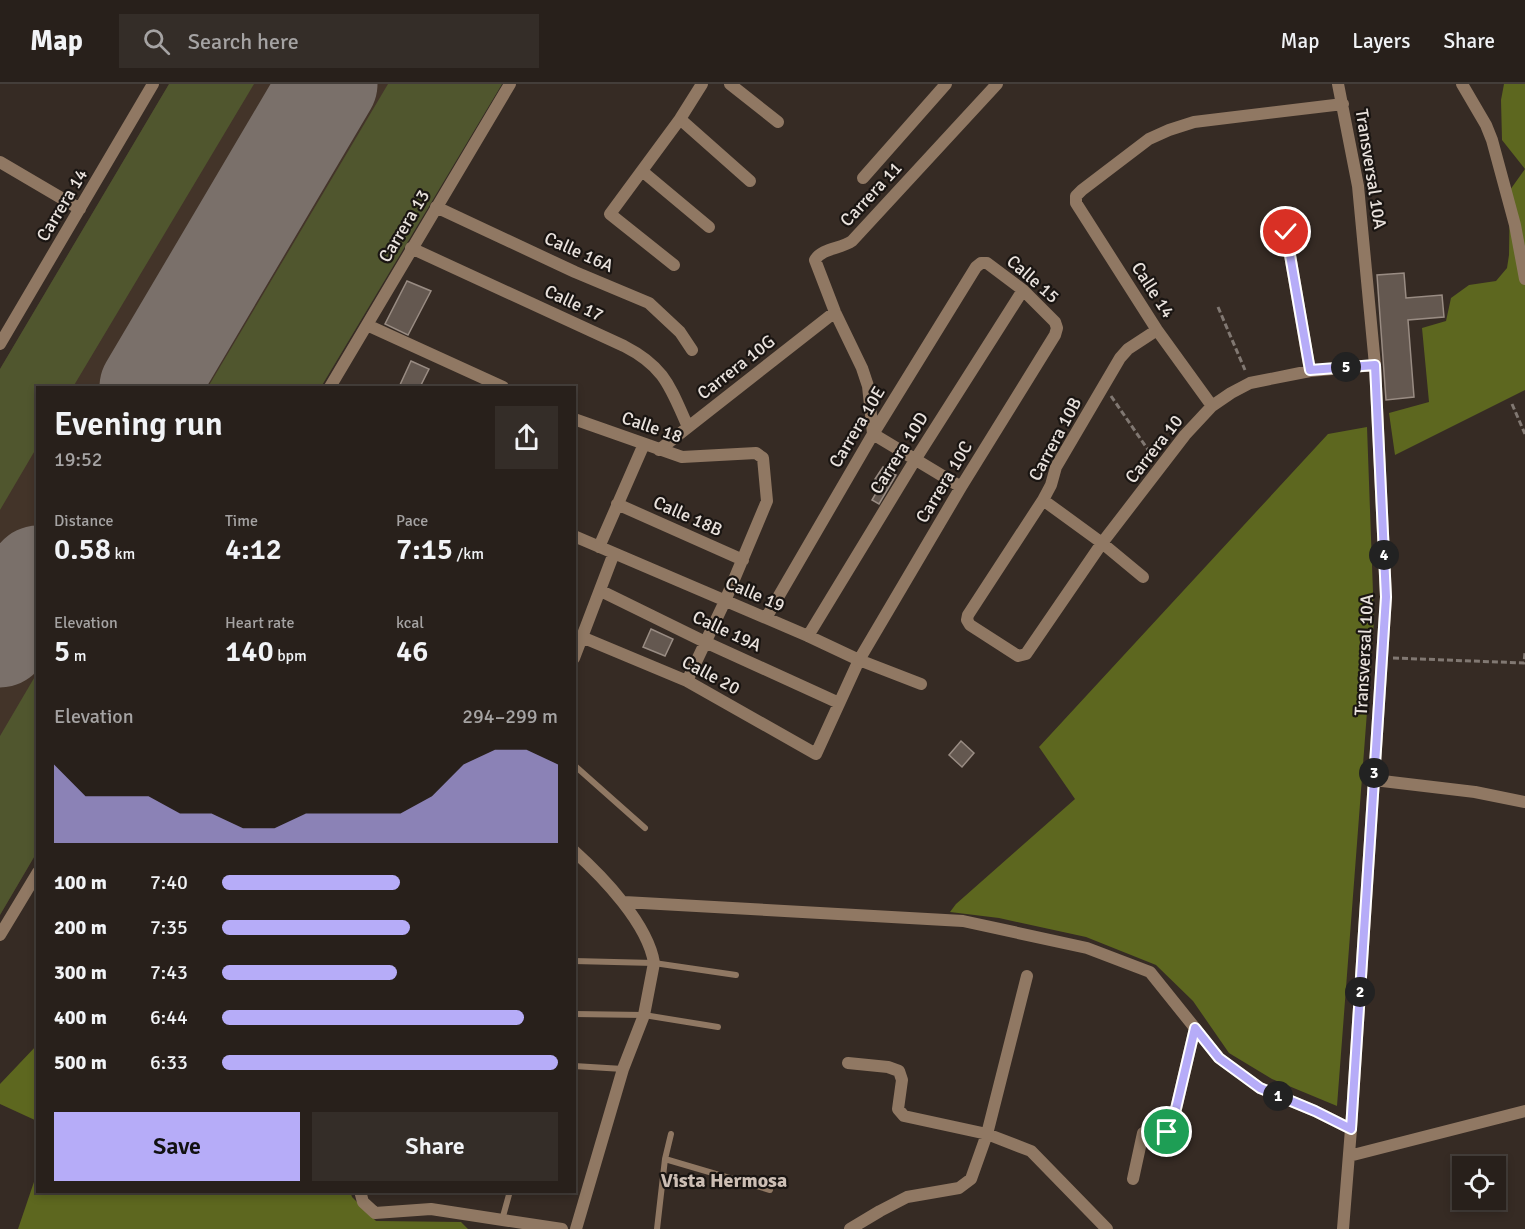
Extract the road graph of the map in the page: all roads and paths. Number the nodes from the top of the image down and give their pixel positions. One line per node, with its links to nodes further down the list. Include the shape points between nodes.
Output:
1 (153, 84): 17 (street, Carrera 14)
2 (510, 84): 16 (street, Carrera 13)
3 (702, 84): 10 (street)
4 (730, 84): 11 (street)
5 (946, 84): 14 (street)
6 (998, 84): 26 (street, Carrera 11, via 852,242 817,257 816,266)
7 (1338, 84): 9 (street, Transversal 10A)
8 (1462, 84): 23 (street, via 1492,141)
9 (1343, 104): 30 (street, Calle 14, via 1186,124 1149,140 1076,196); 33 (street, Transversal 10A, via 1358,186)
10 (680, 119): 13 (street); 15 (street)
11 (778, 122)
12 (0, 162): 17 (street)
13 (642, 171): 18 (street); 22 (street, via 610,214)
14 (863, 178)
15 (750, 181)
16 (436, 207): 20 (street, Carrera 13); 32 (street, Calle 16A, via 649,303 680,332)
17 (80, 209): 29 (street, Carrera 14)
18 (709, 227)
19 (1286, 232): 34 (street)
20 (411, 248): 28 (street, Carrera 13); 42 (street, Calle 17, via 649,361 662,374)
21 (987, 263): 24 (street, Calle 15); 43 (street, Carrera 10E, via 976,267)
22 (674, 265)
23 (1525, 279)
24 (1023, 290): 27 (street, Calle 15); 47 (street, Carrera 10D)
25 (1218, 307): 35 (path)
26 (835, 312): 42 (street, Carrera 10G); 43 (street, Carrera 11, via 868,386)
27 (1055, 322): 49 (street, Carrera 10C, via 1055,335)
28 (367, 325): 36 (street, Carrera 13); 37 (street)
29 (4, 330): 31 (street, Carrera 14)
30 (1157, 330): 38 (street, Carrera 10B, via 1128,349); 40 (street, Calle 14)
31 (0, 344)
32 (692, 350)
33 (1375, 365): 34 (street, Carrera 10); 66 (street, Transversal 10A, via 1386,597)
34 (1310, 370): 35 (street, Carrera 10)
35 (1250, 383): 40 (street, Carrera 10)
36 (331, 386)
37 (500, 386)
38 (1104, 387): 48 (path); 50 (street, Carrera 10B, via 1056,467)
39 (1512, 404): 44 (path)
40 (1212, 406): 48 (street, Carrera 10)
41 (576, 420): 45 (street, Calle 18)
42 (688, 427): 46 (street, Carrera 10G)
43 (873, 434): 47 (street); 60 (street, Carrera 10E)
44 (1525, 434)
45 (644, 444): 46 (street, Calle 18); 51 (street)
46 (659, 450): 56 (street, Calle 18, via 682,457 756,453 764,458 767,501)
47 (915, 460): 49 (street); 61 (street, Carrera 10D)
48 (1161, 469): 53 (street, Carrera 10)
49 (961, 487): 67 (street, Carrera 10C)
50 (1043, 500): 53 (street, Carrera 10B); 53 (street, Carrera 10, via 968,615 969,625 1018,656 1026,654)
51 (617, 504): 54 (street); 56 (street, Calle 18B)
52 (576, 537): 54 (street, Calle 19)
53 (1102, 543): 57 (street, Carrera 10B)
54 (599, 547): 55 (street, Calle 19)
55 (614, 553): 58 (street); 59 (street, Calle 19)
56 (743, 560): 59 (street)
57 (1143, 577)
58 (600, 591): 62 (street); 63 (street, Calle 19A)
59 (725, 601): 60 (street, Calle 19); 63 (street)
60 (766, 618): 61 (street, Calle 19)
61 (808, 636): 67 (street, Calle 19)
62 (584, 638): 65 (street); 68 (street, Calle 20)
63 (705, 642): 68 (street); 70 (street, Calle 19A)
64 (1525, 652): 66 (path, via 1524,663)
65 (576, 654)
66 (1383, 658): 73 (street, Transversal 10A)
67 (858, 660): 69 (street, Calle 19); 70 (street, Carrera 10C)
68 (687, 681): 71 (street, Calle 20)
69 (921, 684)
70 (839, 703): 71 (street, Carrera 10C)
71 (816, 754)
72 (576, 767): 75 (lane)
73 (1374, 780): 74 (street); 92 (street, Transversal 10A)
74 (1525, 802)
75 (645, 828)
76 (577, 856): 78 (street)
77 (36, 875): 79 (street)
78 (624, 902): 81 (street); 87 (street, via 963,921 1087,948 1150,972)
79 (0, 935)
80 (576, 961): 81 (lane)
81 (654, 963): 82 (lane); 85 (street)
82 (736, 975)
83 (1027, 976): 94 (street)
84 (576, 1014): 85 (lane)
85 (644, 1015): 86 (lane); 90 (street)
86 (718, 1027)
87 (1195, 1028): 92 (street, via 1219,1058 1260,1088); 97 (street, via 1171,1130 1149,1128 1143,1133)
88 (848, 1063): 94 (street, via 899,1071 902,1080 898,1109 904,1116)
89 (576, 1066): 90 (lane)
90 (623, 1069): 103 (street)
91 (1525, 1111): 95 (street)
92 (1351, 1129): 95 (street, Transversal 10A)
93 (670, 1134): 96 (lane)
94 (987, 1134): 105 (street, via 966,1184 907,1197); 106 (street, via 1031,1152)
95 (1349, 1155): 107 (street, Transversal 10A)
96 (665, 1160): 98 (lane); 104 (lane)
97 (1133, 1179)
98 (770, 1190)
99 (361, 1193): 101 (street, via 363,1202 375,1213 431,1209)
100 (509, 1193): 101 (lane)
101 (501, 1220): 102 (street)
102 (562, 1229)
103 (576, 1229)
104 (657, 1229)
105 (850, 1229)
106 (1107, 1229)
107 (1343, 1229)

